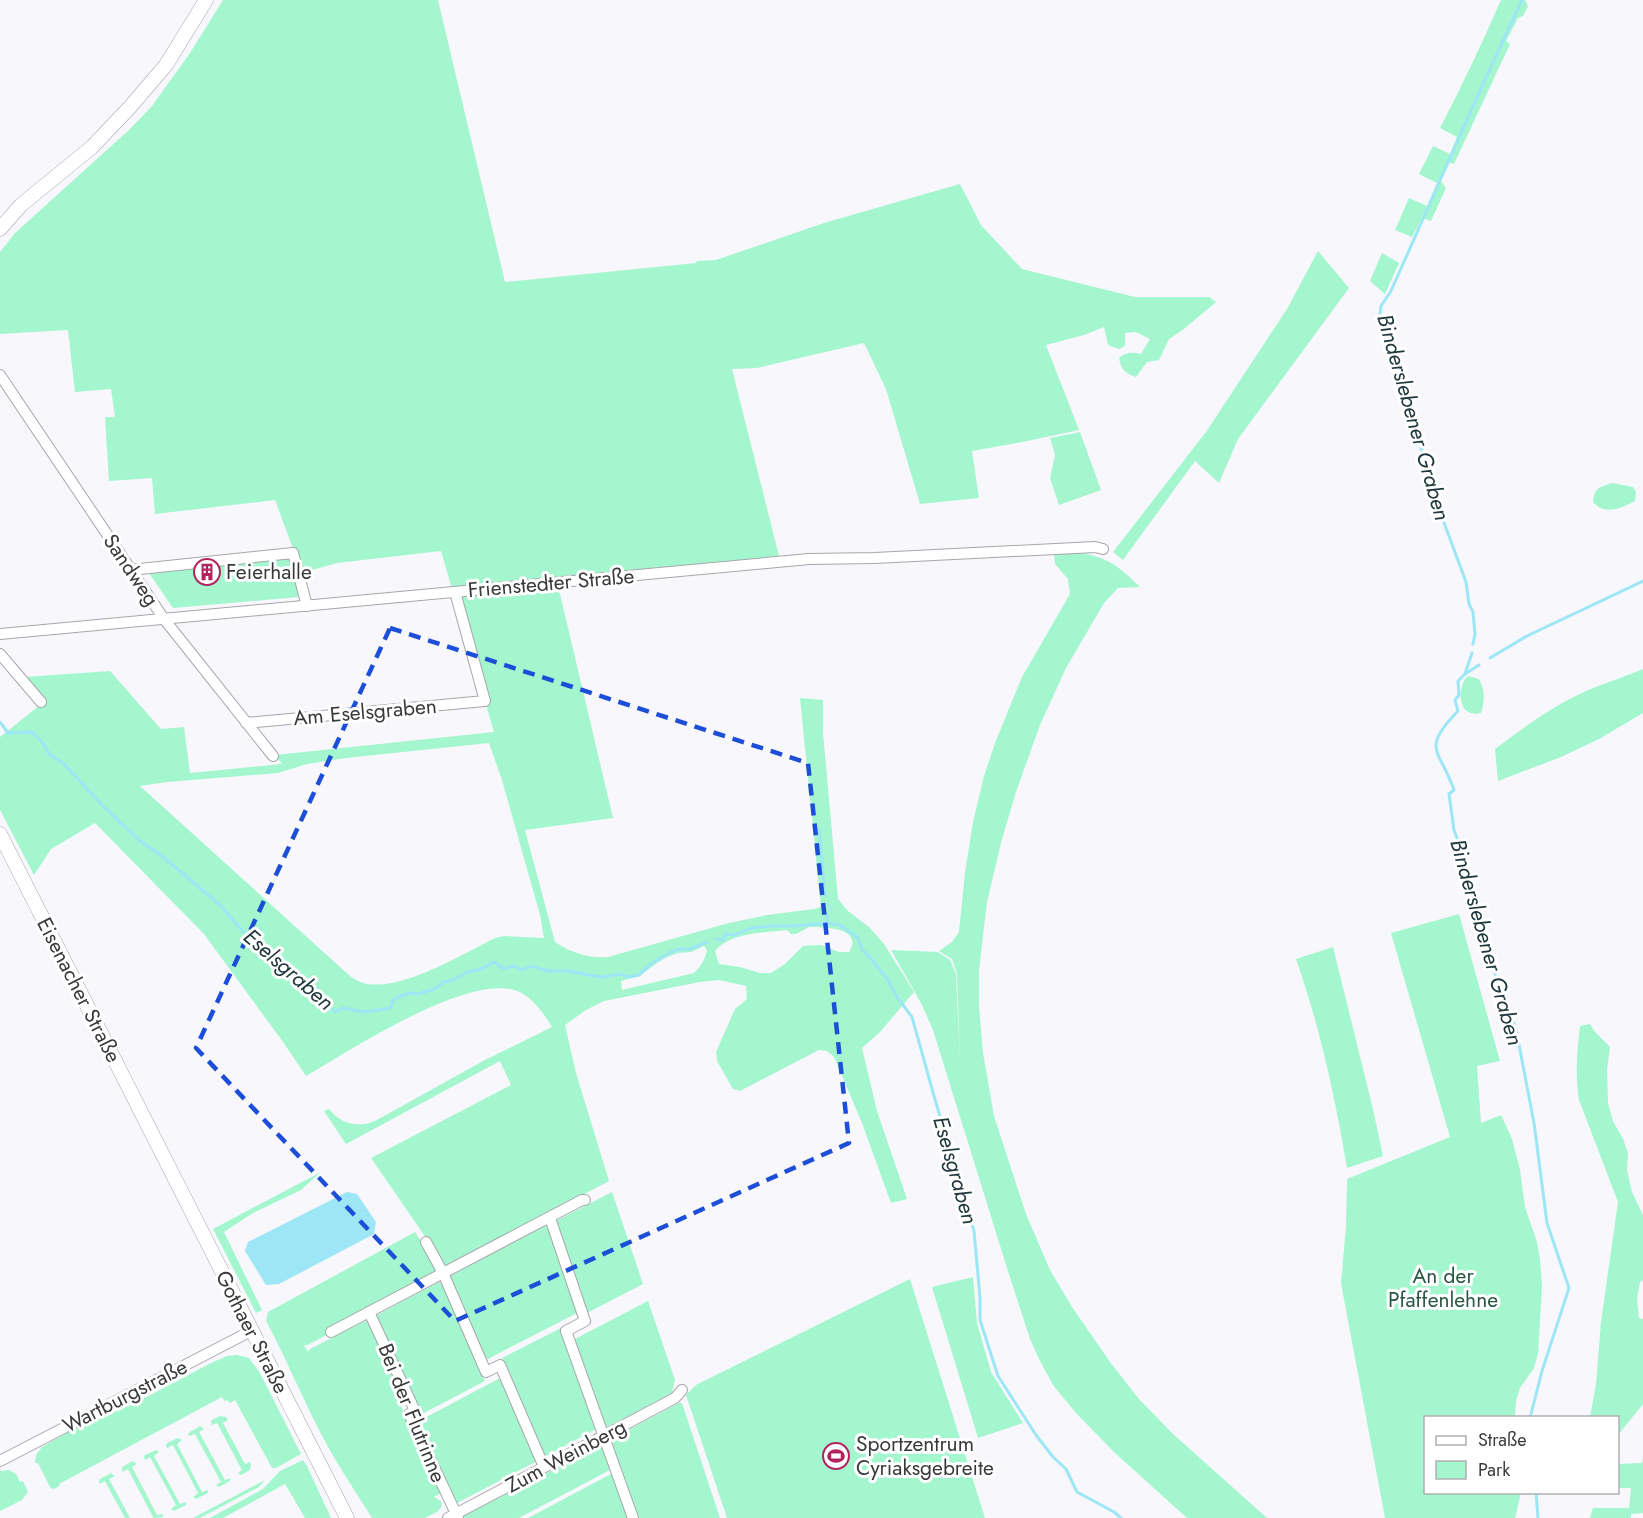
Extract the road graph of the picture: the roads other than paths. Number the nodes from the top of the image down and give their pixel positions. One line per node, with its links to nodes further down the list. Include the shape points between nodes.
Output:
1 (206, 0): 2 (main road, via 166,65 130,107 92,147 21,205)
2 (0, 229)
3 (0, 375): 5 (street, Sandweg)
4 (1103, 549): 6 (street, Frienstedter Straße, via 809,559)
5 (130, 570): 7 (street, via 293,553); 8 (street, Sandweg)
6 (455, 592): 7 (street, Frienstedter Straße); 12 (street, Am Eselsgraben, via 485,700)
7 (307, 606): 8 (street, Frienstedter Straße)
8 (164, 619): 9 (street, Frienstedter Straße); 12 (street, Sandweg)
9 (0, 634)
10 (0, 654): 11 (street)
11 (41, 702)
12 (246, 723): 13 (street, Sandweg)
13 (273, 756)
14 (0, 834): 15 (main road, Eisenacher Straße)
15 (158, 1145): 21 (main road, Gothaer Straße)
16 (585, 1200): 17 (street)
17 (549, 1218): 19 (street); 24 (street, via 585,1321 566,1331)
18 (426, 1242): 19 (street)
19 (442, 1272): 20 (street); 26 (street, via 486,1372 500,1365)
20 (369, 1312): 22 (street); 27 (street, Bei der Flutrinne, via 415,1411 409,1414)
21 (251, 1331): 25 (street, Wartburgstraße); 28 (main road, Gothaer Straße)
22 (331, 1332)
23 (682, 1390): 24 (street, Zum Weinberg, via 675,1398)
24 (604, 1435): 26 (street, Zum Weinberg); 29 (street)
25 (0, 1461)
26 (544, 1467): 27 (street, Zum Weinberg)
27 (454, 1517)
28 (347, 1518)
29 (633, 1518)

